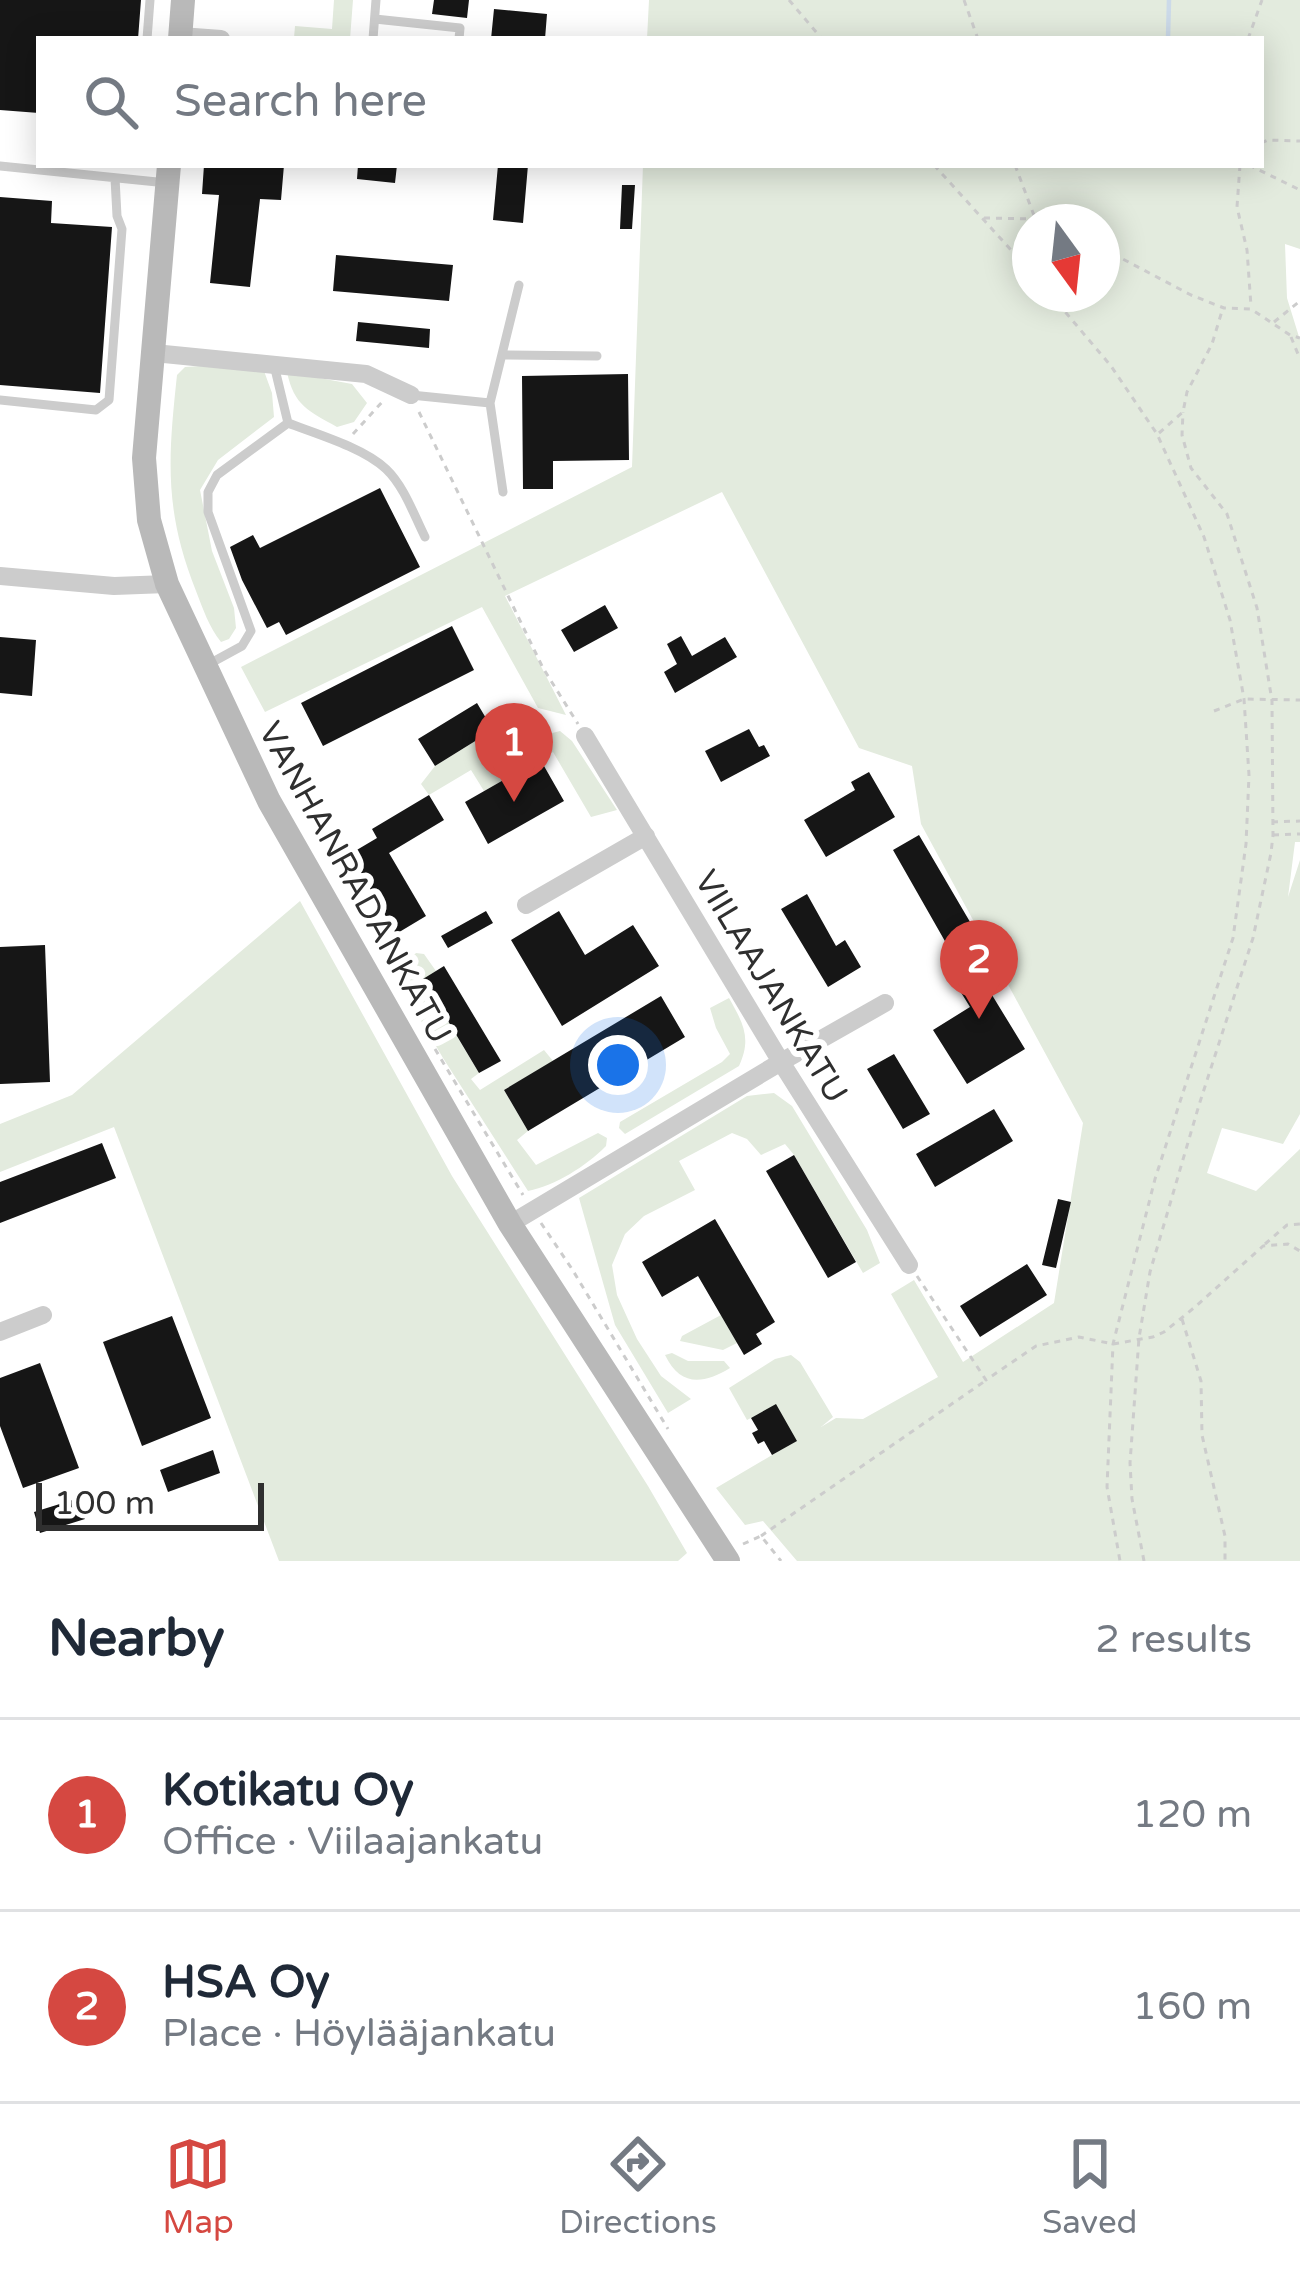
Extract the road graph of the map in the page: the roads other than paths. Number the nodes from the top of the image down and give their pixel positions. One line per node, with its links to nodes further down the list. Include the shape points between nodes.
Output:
1 (150, 0): 5 (lane)
2 (184, 0): 6 (street)
3 (376, 0): 4 (lane)
4 (375, 19): 7 (lane); 8 (lane, via 460,28)
5 (147, 36)
6 (180, 36)
7 (373, 36)
8 (459, 36)
9 (0, 166): 12 (lane)
10 (136, 168): 13 (lane)
11 (168, 174): 13 (lane); 15 (street, VANHANRADANKATU)
12 (116, 178): 13 (lane); 20 (lane, via 122,229 109,400 96,410)
13 (135, 180)
14 (519, 285): 16 (lane)
15 (154, 352): 18 (street); 26 (street, VANHANRADANKATU, via 144,458 148,520)
16 (502, 355): 17 (lane); 21 (lane)
17 (597, 356)
18 (274, 365): 19 (street, via 366,374); 22 (lane)
19 (403, 391): 21 (lane)
20 (0, 400)
21 (490, 403): 23 (lane)
22 (288, 424): 24 (lane, via 386,468); 27 (lane, via 217,476 208,492 251,631 242,646)
23 (503, 492)
24 (425, 537)
25 (0, 576): 26 (street)
26 (167, 584): 27 (street, VANHANRADANKATU)
27 (204, 667): 33 (street, VANHANRADANKATU, via 280,820)
28 (585, 736): 29 (street, VIILAAJANKATU)
29 (646, 836): 30 (street); 32 (street, VIILAAJANKATU)
30 (526, 905)
31 (885, 1003): 32 (street)
32 (781, 1062): 33 (street); 34 (street, VIILAAJANKATU)
33 (509, 1224): 37 (street, VANHANRADANKATU)
34 (909, 1265)
35 (43, 1315): 36 (street)
36 (0, 1331)
37 (732, 1552)

